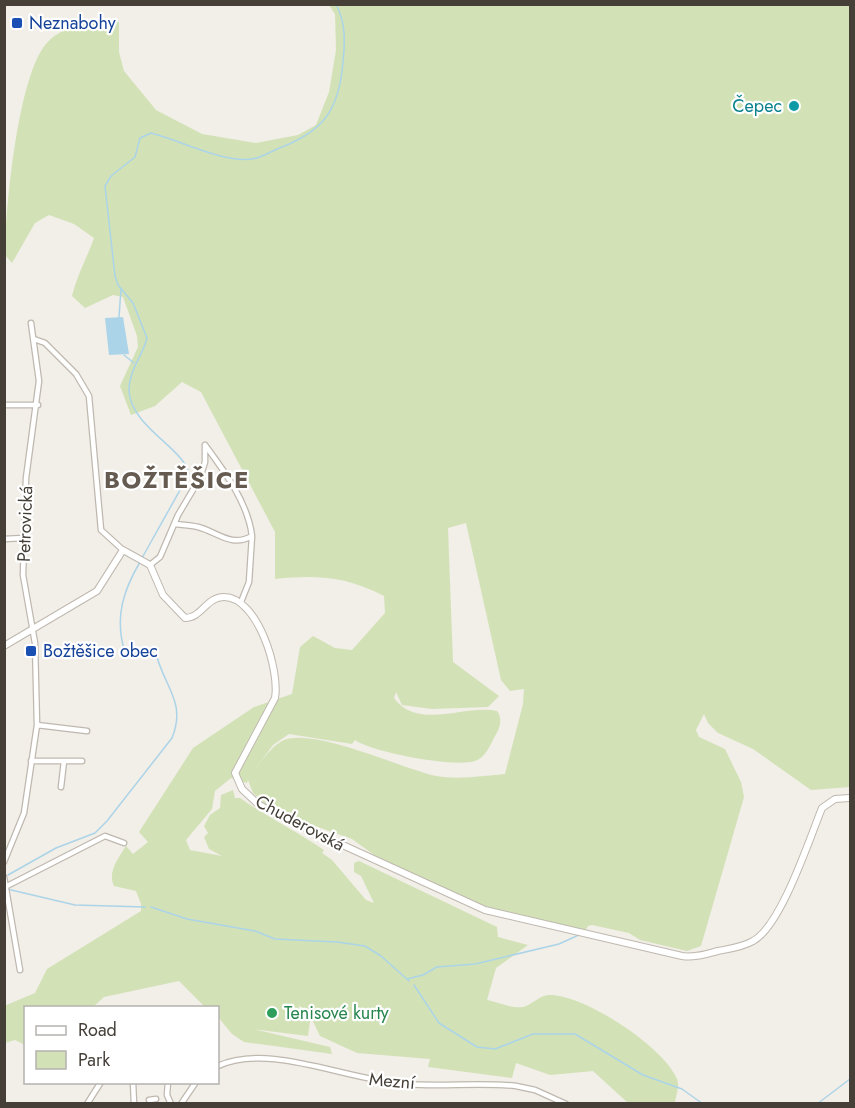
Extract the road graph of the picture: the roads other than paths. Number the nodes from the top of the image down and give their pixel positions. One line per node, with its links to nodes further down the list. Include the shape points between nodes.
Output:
1 (31, 323): 2 (street, Petrovická)
2 (34, 339): 4 (street, Petrovická); 9 (street, via 45,343 84,387 90,404 100,525 103,533)
3 (4, 405): 4 (street)
4 (38, 405): 7 (street, Petrovická, via 26,478)
5 (174, 524): 6 (street, via 200,527 228,541); 6 (street, via 200,478 205,445 250,518); 10 (street, via 160,557)
6 (252, 536): 11 (street, via 249,582)
7 (24, 538): 8 (street); 12 (street, Petrovická, via 22,574)
8 (4, 539)
9 (123, 550): 10 (street); 12 (street, via 97,591)
10 (144, 562): 11 (street, via 163,595 185,618 197,616 209,602 219,598)
11 (241, 602): 20 (street, Chuderovská, via 267,646 276,685 275,698 237,767 236,779 242,789 258,804 314,834 485,910 691,957 746,945 768,928 783,903 822,808 835,799)
12 (31, 628): 13 (street); 14 (street, Petrovická, via 36,660)
13 (4, 646)
14 (37, 725): 15 (street); 16 (street, Petrovická)
15 (87, 731)
16 (32, 761): 17 (street); 22 (street, Petrovická, via 24,813)
17 (64, 761): 18 (street); 19 (street)
18 (82, 761)
19 (61, 787)
20 (850, 798)
21 (124, 843): 24 (street, via 105,836)
22 (4, 862)
23 (4, 877): 24 (street)
24 (7, 888): 25 (street)
25 (20, 970)
26 (219, 1066): 37 (street, Mezní, via 245,1058 273,1058 380,1082 516,1086)
27 (99, 1084): 33 (street)
28 (133, 1084): 34 (street)
29 (168, 1084): 35 (street)
30 (195, 1084): 36 (street)
31 (149, 1100): 32 (street)
32 (156, 1100)
33 (87, 1104)
34 (134, 1104)
35 (171, 1104)
36 (181, 1104)
37 (566, 1104)

